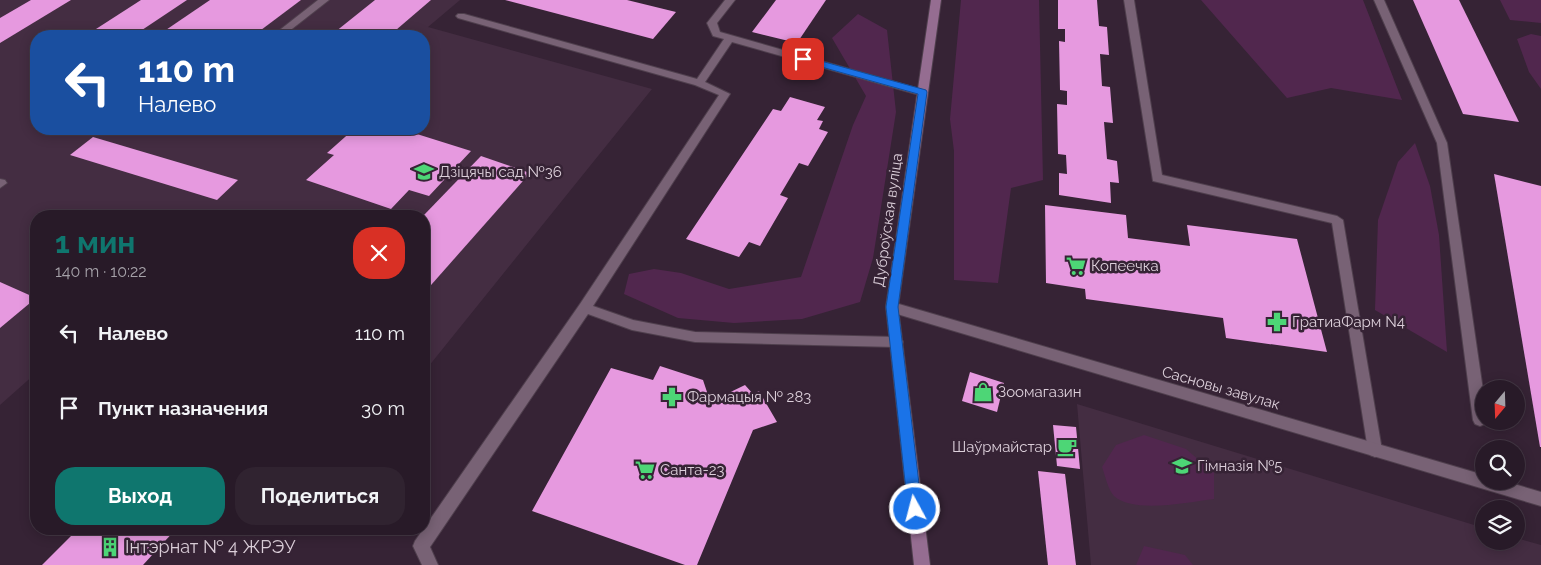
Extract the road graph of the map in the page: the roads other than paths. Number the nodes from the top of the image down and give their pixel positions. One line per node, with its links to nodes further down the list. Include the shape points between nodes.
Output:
1 (324, 0): 7 (street)
2 (730, 0): 8 (street, via 712,24 716,34)
3 (936, 0): 10 (main road, Дуброўская вуліца)
4 (1128, 0): 15 (street, via 1158,178 1338,220)
5 (1379, 0): 14 (street, via 1442,143)
6 (461, 16): 9 (street)
7 (285, 30)
8 (730, 38): 9 (street); 10 (street)
9 (699, 83): 12 (street, via 725,94)
10 (923, 92): 11 (main road, Дуброўская вуліца)
11 (892, 307): 13 (main road, Дуброўская вуліца); 15 (street, Сасновы завулак)
12 (585, 308): 13 (street, via 632,324 695,337); 17 (street)
13 (896, 342): 20 (main road, Дуброўская вуліца)
14 (1475, 384)
15 (1375, 450): 16 (street, Сасновы завулак)
16 (1541, 499)
17 (430, 533)
18 (429, 535): 19 (street, via 421,546)
19 (430, 565)
20 (922, 565)

